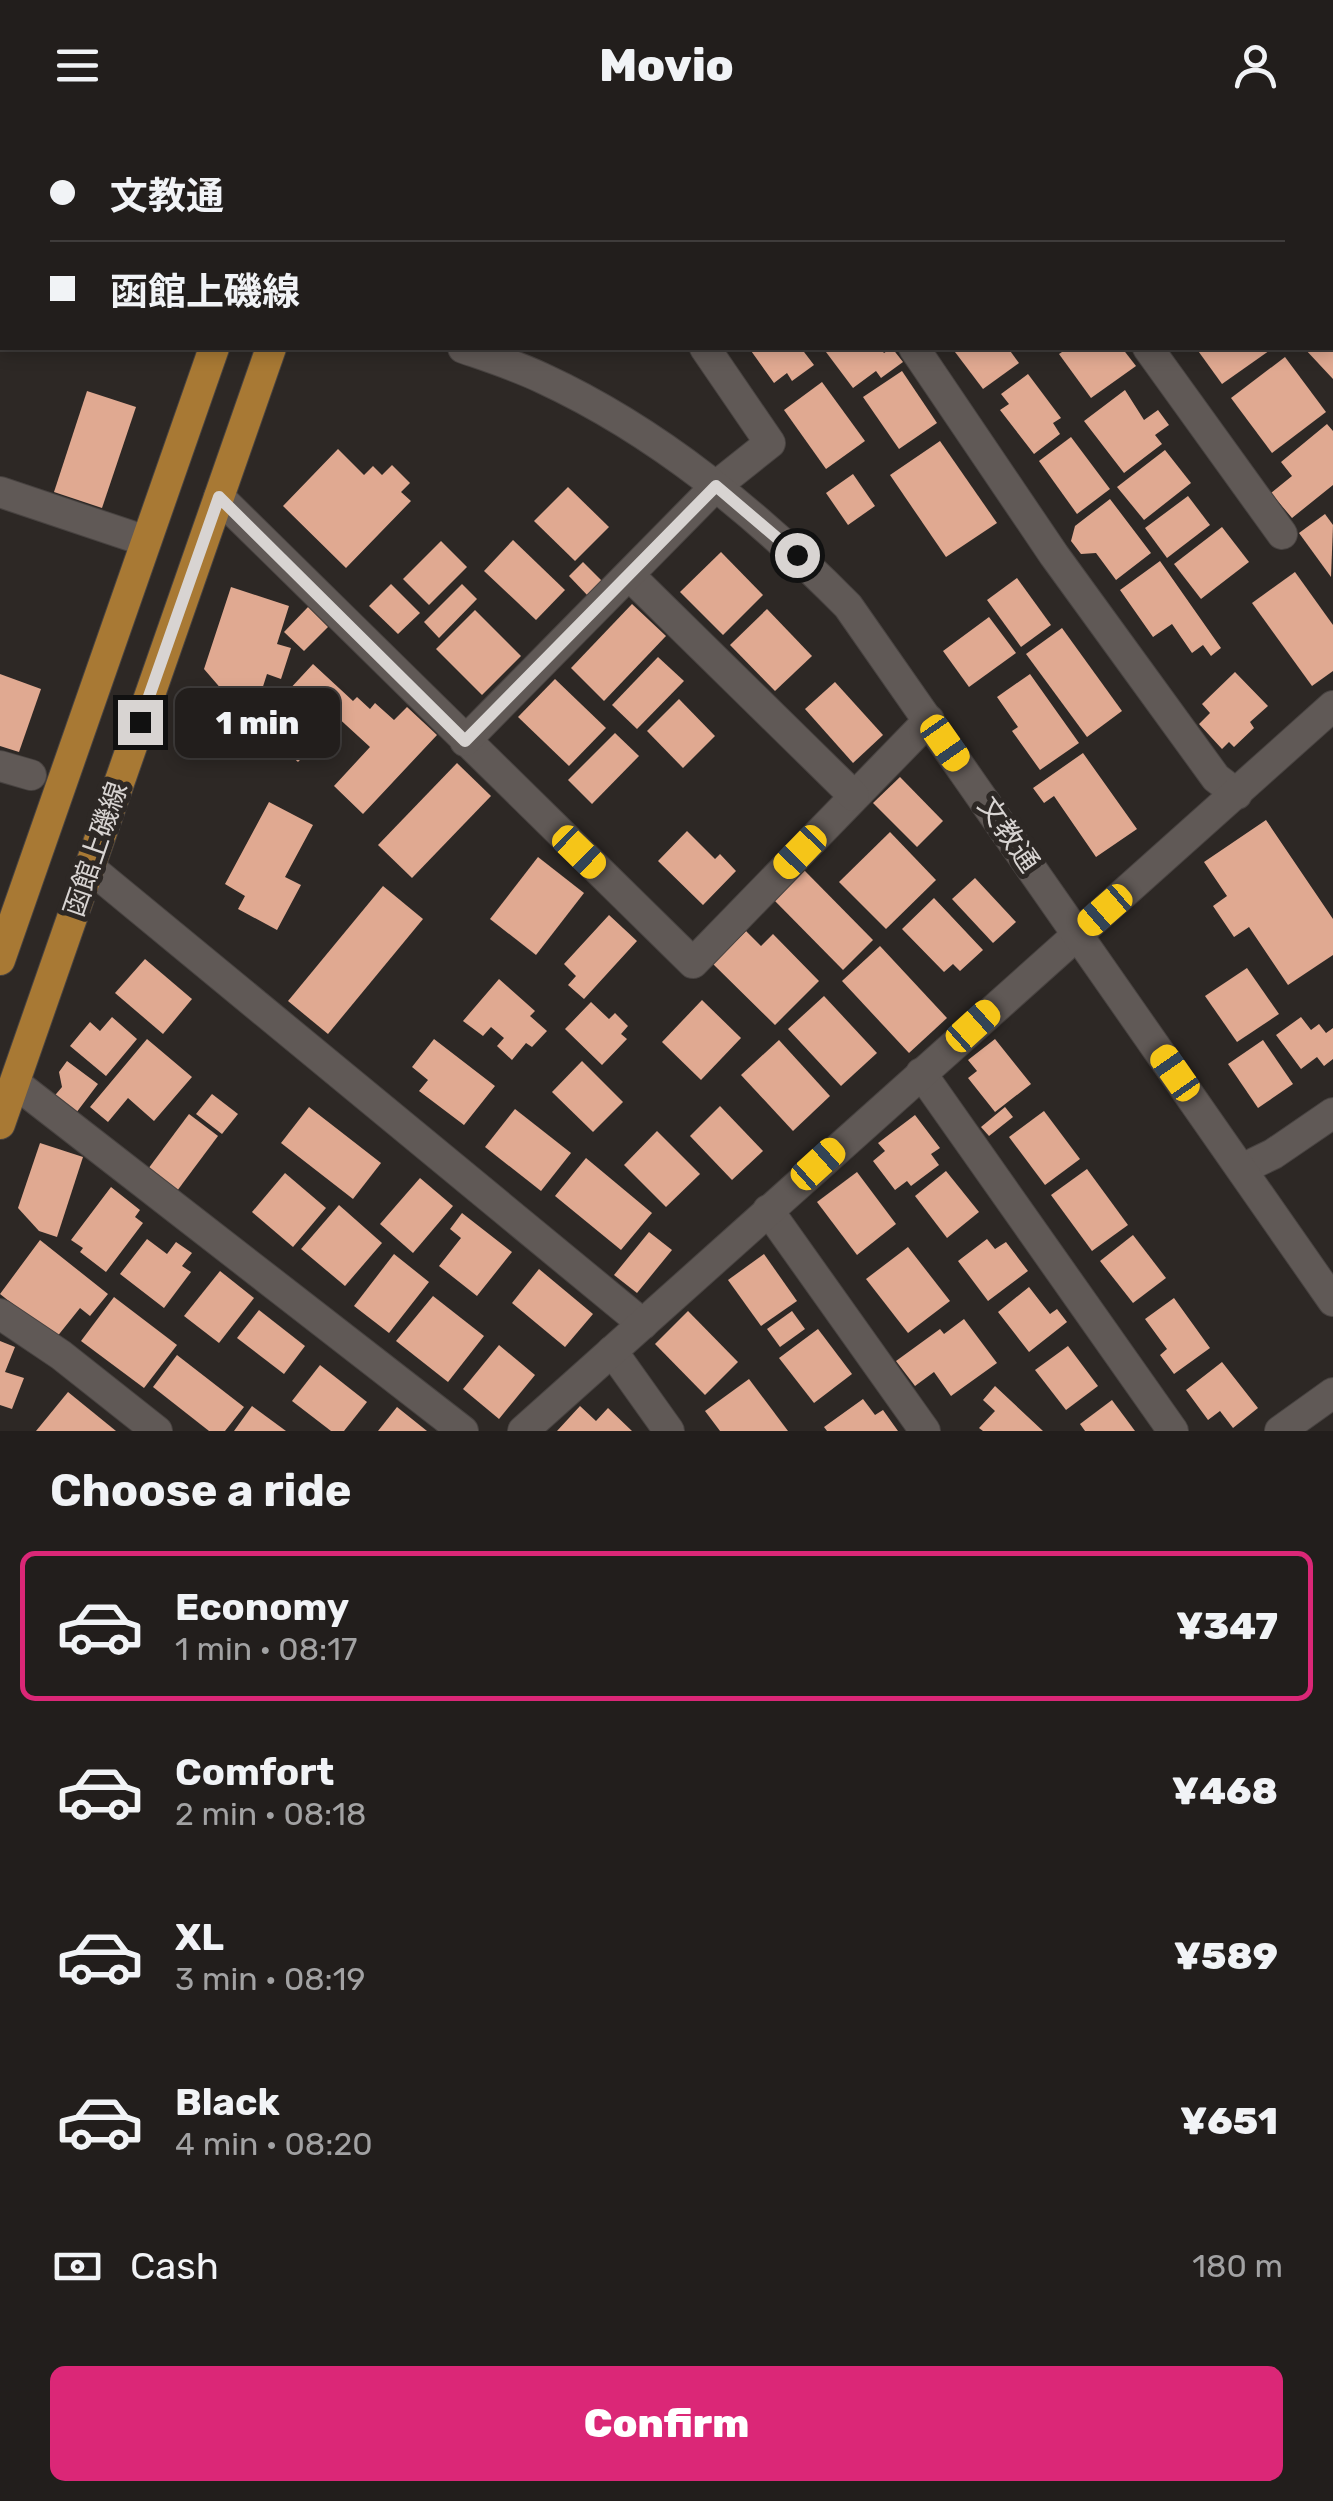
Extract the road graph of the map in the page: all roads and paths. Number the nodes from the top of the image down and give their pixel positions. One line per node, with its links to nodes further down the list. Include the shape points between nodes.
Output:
1 (213, 350): 11 (main road, 函館上磯線)
2 (270, 350): 9 (main road, 函館上磯線)
3 (468, 350): 7 (street, 文教通, via 541,377 630,425)
4 (706, 350): 7 (street, via 770,443)
5 (915, 350): 18 (street, via 1054,555 1216,778)
6 (1149, 350): 10 (street)
7 (716, 486): 12 (street); 14 (street, 文教通, via 848,606)
8 (0, 492): 11 (street)
9 (219, 497): 15 (street); 20 (main road, 函館上磯線)
10 (1282, 534)
11 (146, 541): 22 (main road, 函館上磯線)
12 (629, 575): 15 (street); 19 (street)
13 (1333, 706): 18 (street)
14 (929, 720): 19 (street); 21 (street, 文教通)
15 (465, 741): 19 (street, via 693,963)
16 (0, 766): 17 (street)
17 (31, 775)
18 (1237, 794): 21 (street)
19 (854, 796)
20 (89, 867): 24 (main road, 函館上磯線); 31 (street)
21 (1078, 933): 23 (street); 27 (street, 文教通)
22 (0, 960)
23 (920, 1073): 28 (street); 39 (street)
24 (15, 1082): 26 (main road, 函館上磯線); 35 (street)
25 (1333, 1113): 27 (street)
26 (0, 1124)
27 (1242, 1170): 29 (street, 文教通)
28 (768, 1210): 31 (street); 38 (street)
29 (1333, 1301)
30 (0, 1314): 34 (street)
31 (643, 1324): 32 (street)
32 (612, 1351): 36 (street); 37 (street)
33 (1333, 1393): 40 (street)
34 (157, 1431)
35 (463, 1431)
36 (522, 1431)
37 (670, 1431)
38 (925, 1431)
39 (1174, 1431)
40 (1280, 1431)

